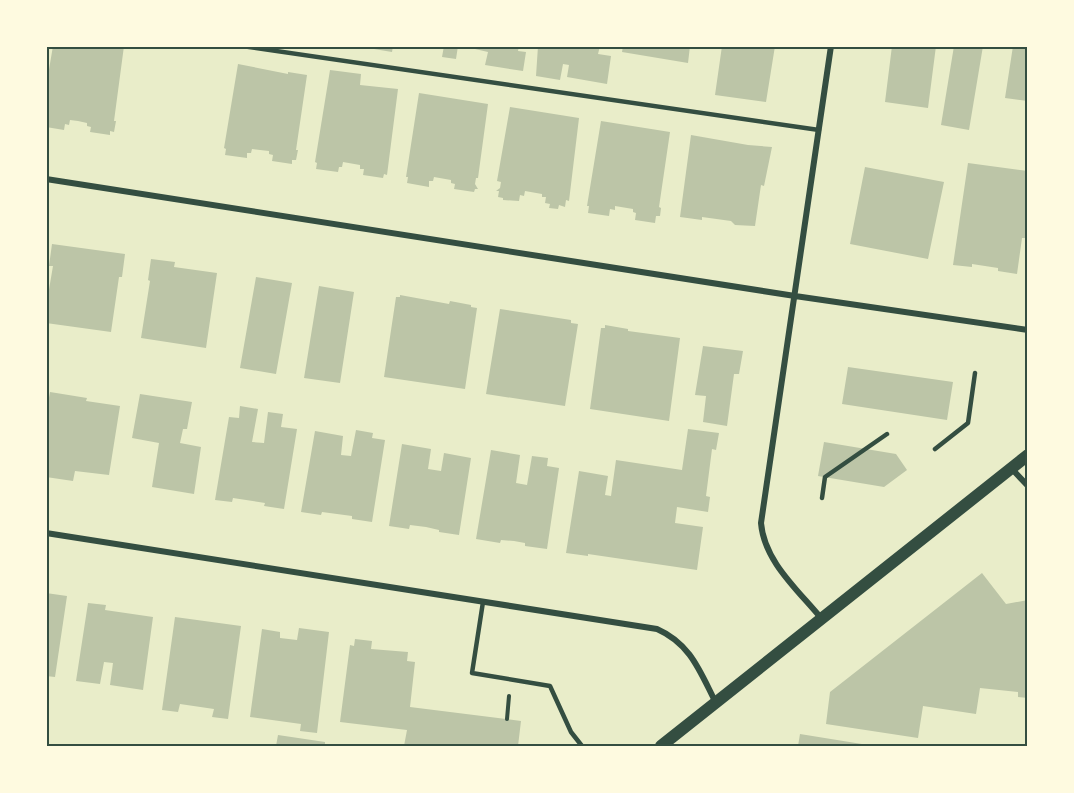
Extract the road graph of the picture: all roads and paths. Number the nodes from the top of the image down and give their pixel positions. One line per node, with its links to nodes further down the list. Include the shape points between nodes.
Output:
1 (242, 46): 3 (lane)
2 (831, 46): 3 (street)
3 (819, 130): 5 (street)
4 (46, 179): 5 (street)
5 (795, 296): 6 (street); 16 (street, via 762,531 775,562)
6 (1028, 330)
7 (975, 373): 9 (lane, via 968,423)
8 (886, 434): 13 (lane, via 825,477)
9 (935, 449)
10 (1028, 455): 11 (main road)
11 (1011, 468): 12 (street); 16 (main road)
12 (1028, 486)
13 (822, 498)
14 (46, 534): 15 (street)
15 (483, 602): 17 (street, via 657,629 689,652); 18 (lane, via 472,674 550,686)
16 (822, 619): 17 (main road)
17 (716, 703): 19 (main road)
18 (582, 747)
19 (661, 747)

